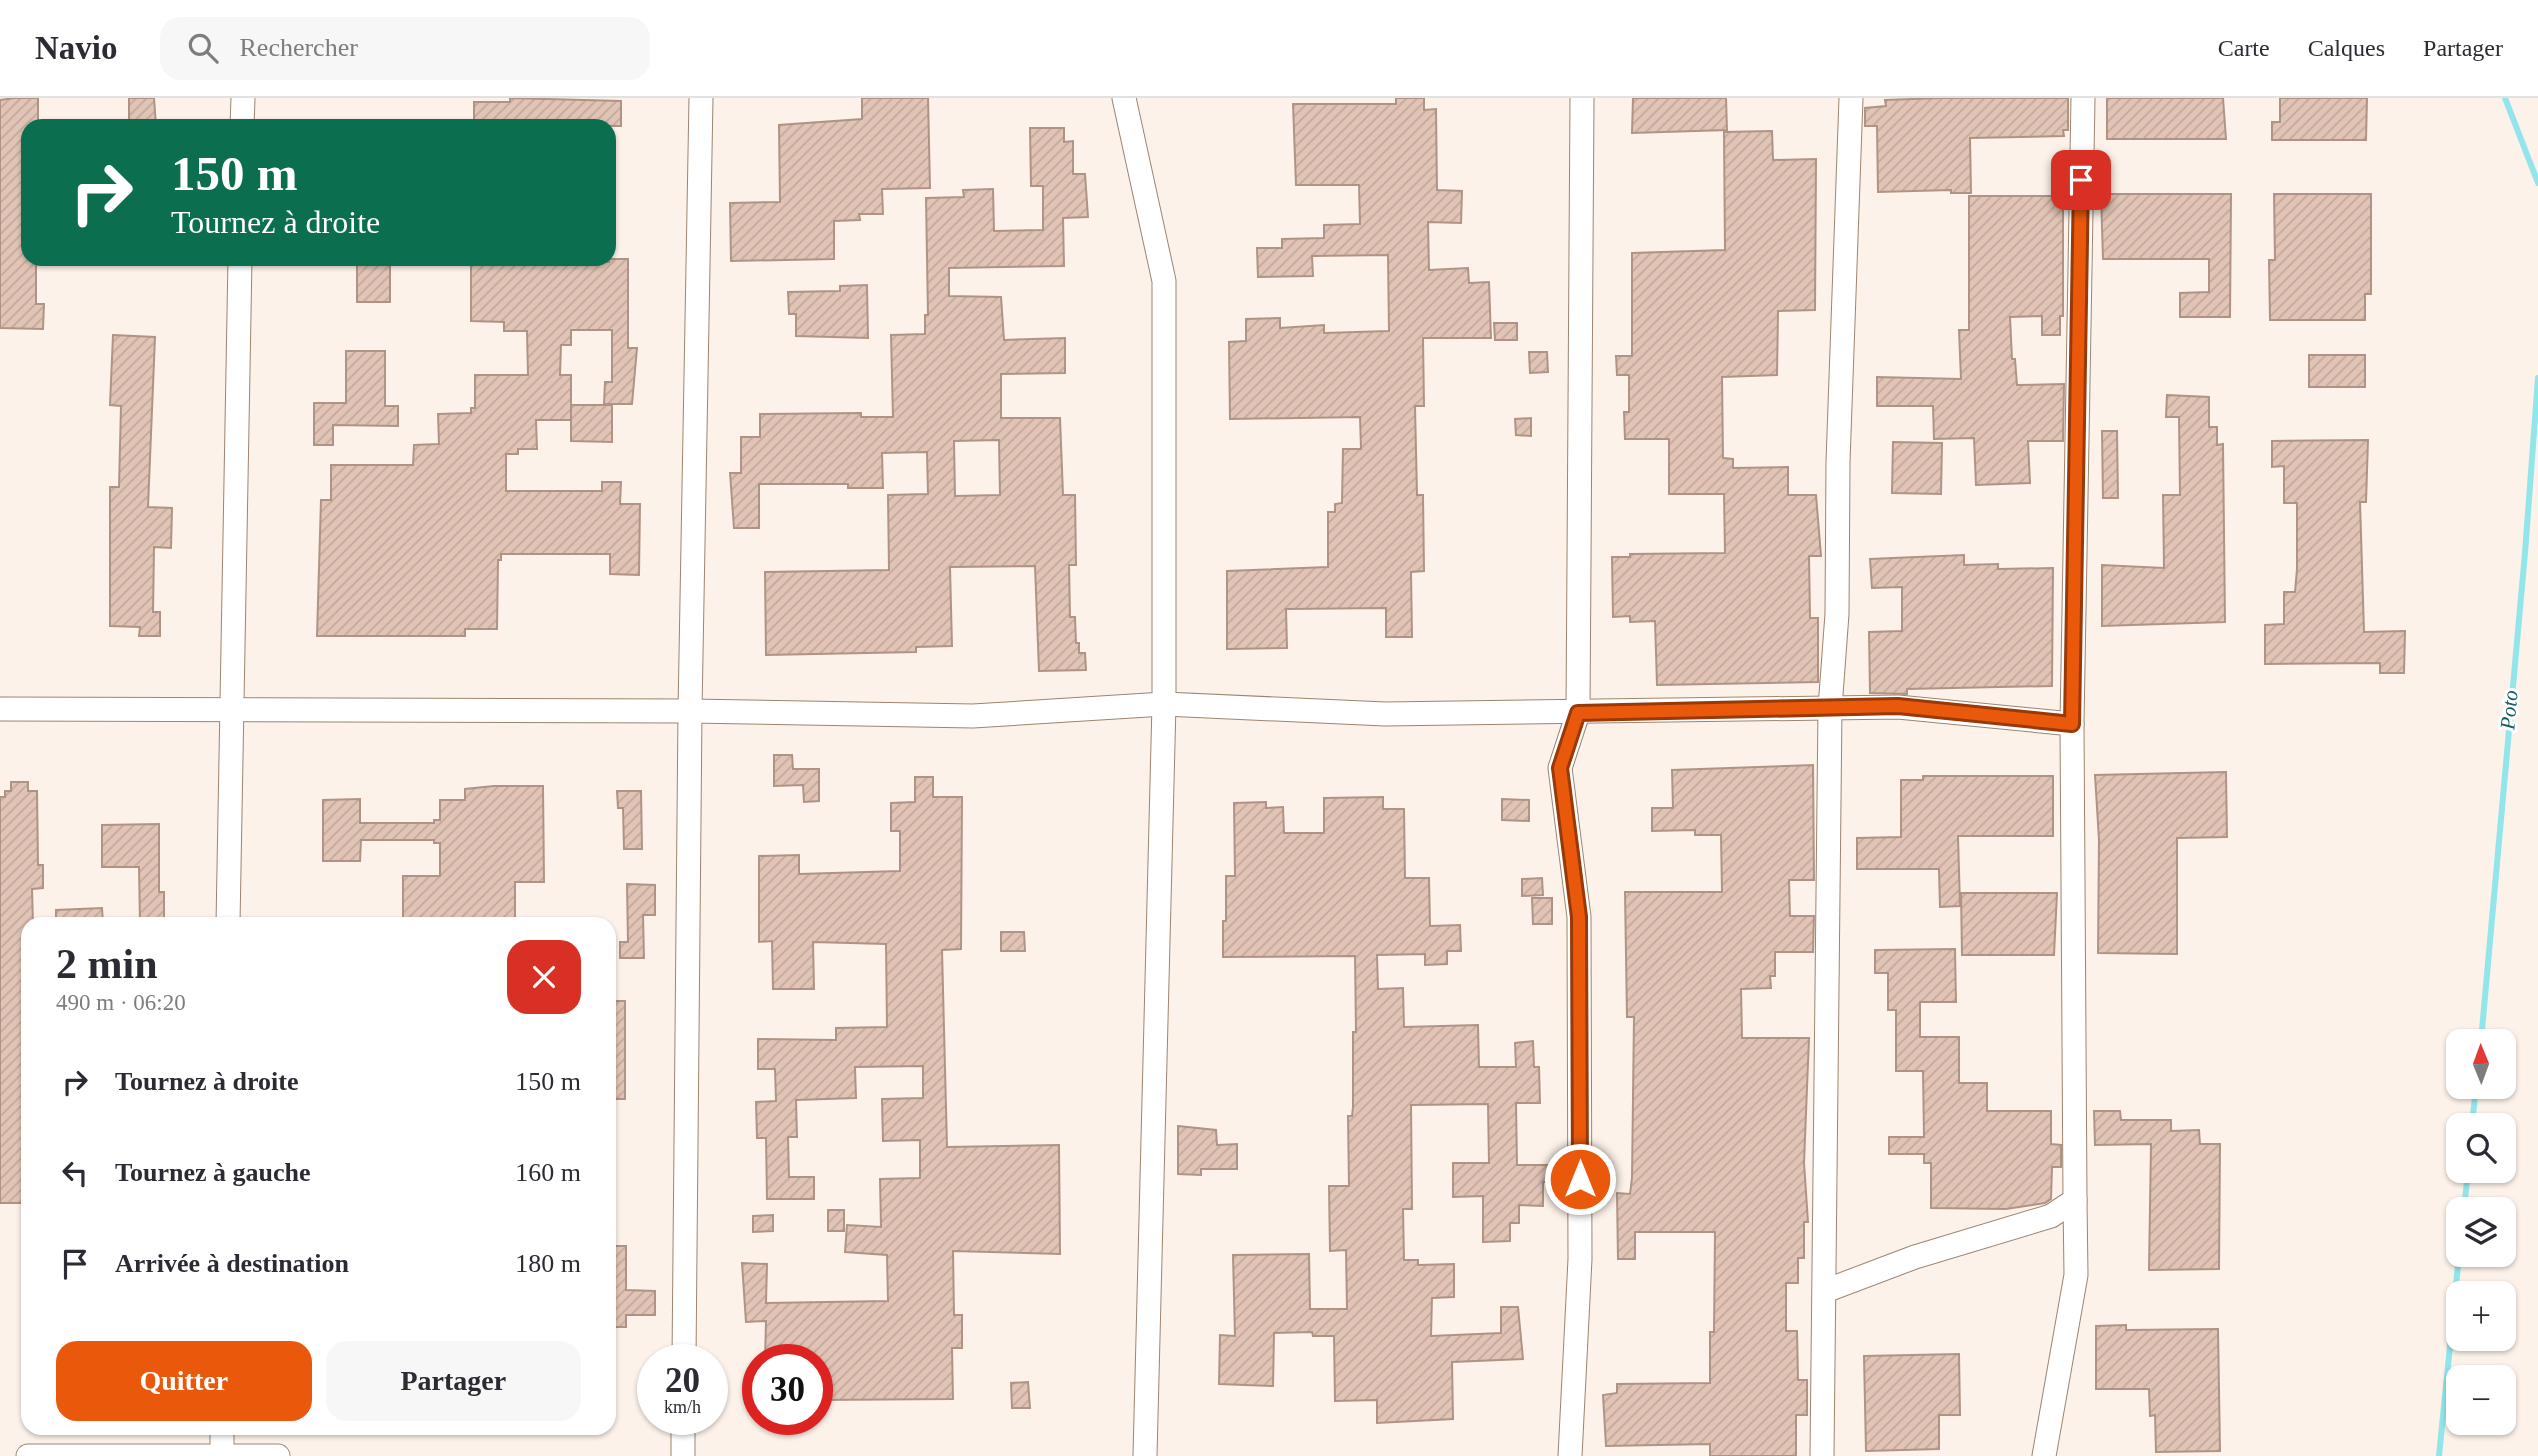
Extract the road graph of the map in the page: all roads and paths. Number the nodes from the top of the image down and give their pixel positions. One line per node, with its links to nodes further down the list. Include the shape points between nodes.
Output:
1 (243, 98): 7 (street)
2 (701, 98): 13 (street)
3 (1124, 98): 9 (street, via 1164,281)
4 (1582, 98): 14 (street)
5 (1852, 98): 10 (street, via 1837,614)
6 (2083, 98): 15 (street)
7 (242, 119)
8 (240, 266): 12 (street)
9 (1164, 704): 13 (street, via 973,716); 14 (street, via 1385,714); 26 (street)
10 (1830, 708): 14 (street); 15 (street, via 1898,706); 18 (street)
11 (0, 709): 12 (street)
12 (231, 710): 13 (street); 16 (street)
13 (690, 711): 19 (street)
14 (1578, 713): 27 (street, via 1560,768 1579,917 1580,1259)
15 (2072, 724): 17 (street)
16 (228, 917)
17 (2075, 1200): 18 (street, via 2051,1216 1915,1257); 29 (street, via 2076,1275)
18 (1825, 1291): 28 (street)
19 (684, 1344)
20 (222, 1435): 22 (street)
21 (683, 1435): 25 (street)
22 (222, 1455): 23 (street); 24 (street)
23 (28, 1456)
24 (278, 1456)
25 (683, 1456)
26 (1145, 1456)
27 (1570, 1456)
28 (1822, 1456)
29 (2044, 1456)

